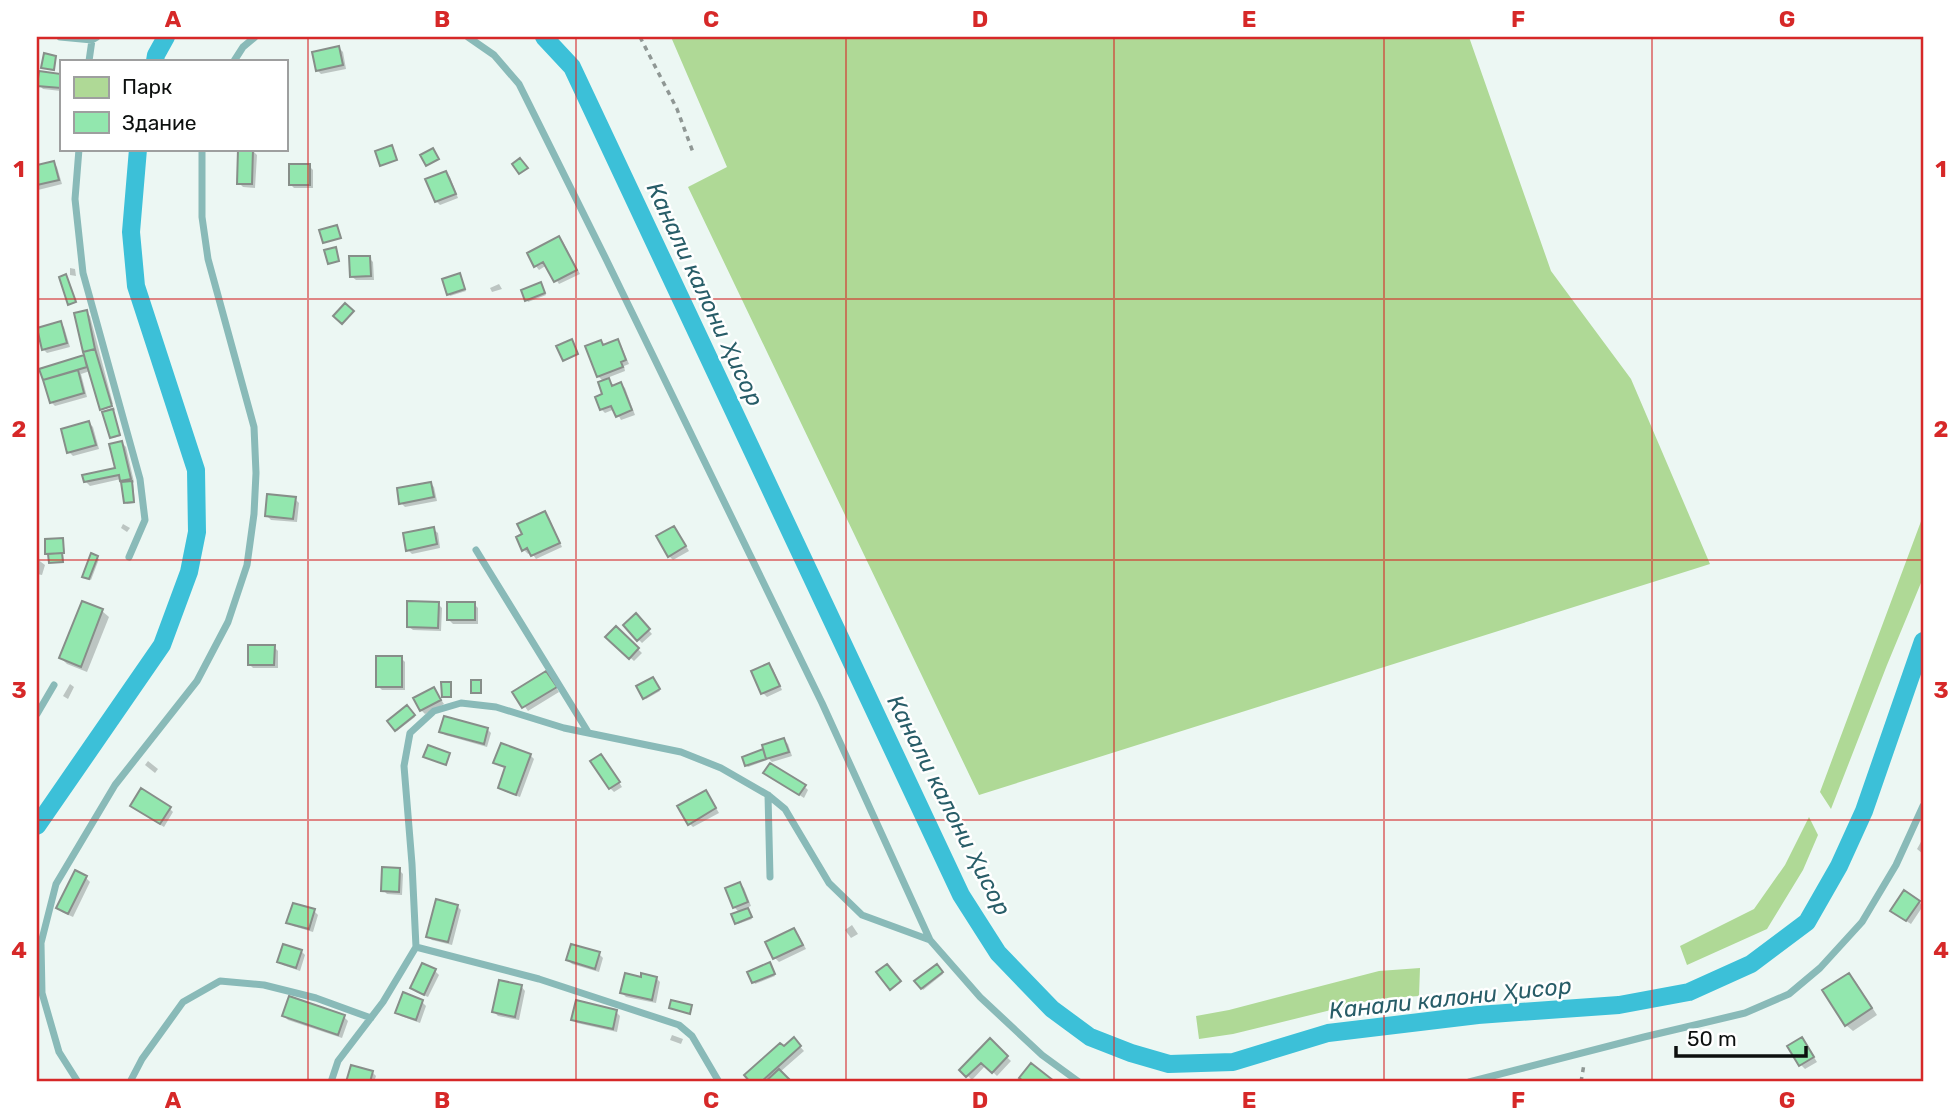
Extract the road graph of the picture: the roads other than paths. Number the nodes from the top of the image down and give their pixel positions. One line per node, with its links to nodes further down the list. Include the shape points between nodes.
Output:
1 (60, 37): 4 (lane)
2 (255, 37): 6 (lane)
3 (468, 37): 17 (lane, via 494,55 519,84 822,703)
4 (95, 38): 5 (lane)
5 (89, 60)
6 (235, 60)
7 (79, 150): 10 (lane, via 75,199 83,274 140,479 145,520)
8 (202, 150): 20 (lane, via 202,217 208,259 254,427 254,514 247,565 228,622 197,681 116,785 55,884 41,943 41,993 59,1052)
9 (476, 550): 13 (lane)
10 (129, 557)
11 (54, 685): 12 (lane)
12 (37, 714)
13 (588, 733): 14 (lane, via 681,752); 18 (lane, via 461,703 434,711 410,733 404,766)
14 (768, 795): 16 (lane); 17 (lane, via 785,809 829,883 862,915)
15 (1923, 806): 25 (lane, via 1896,865 1862,922 1820,968 1789,993 1745,1013)
16 (770, 877)
17 (930, 940): 24 (lane, via 981,997 1042,1055)
18 (415, 947): 19 (lane); 23 (lane, via 539,979 679,1026 692,1035)
19 (371, 1018): 21 (lane, via 264,985 220,981 183,1002); 22 (lane, via 338,1061)
20 (78, 1082)
21 (130, 1082)
22 (331, 1082)
23 (719, 1082)
24 (1079, 1082)
25 (1469, 1082)

